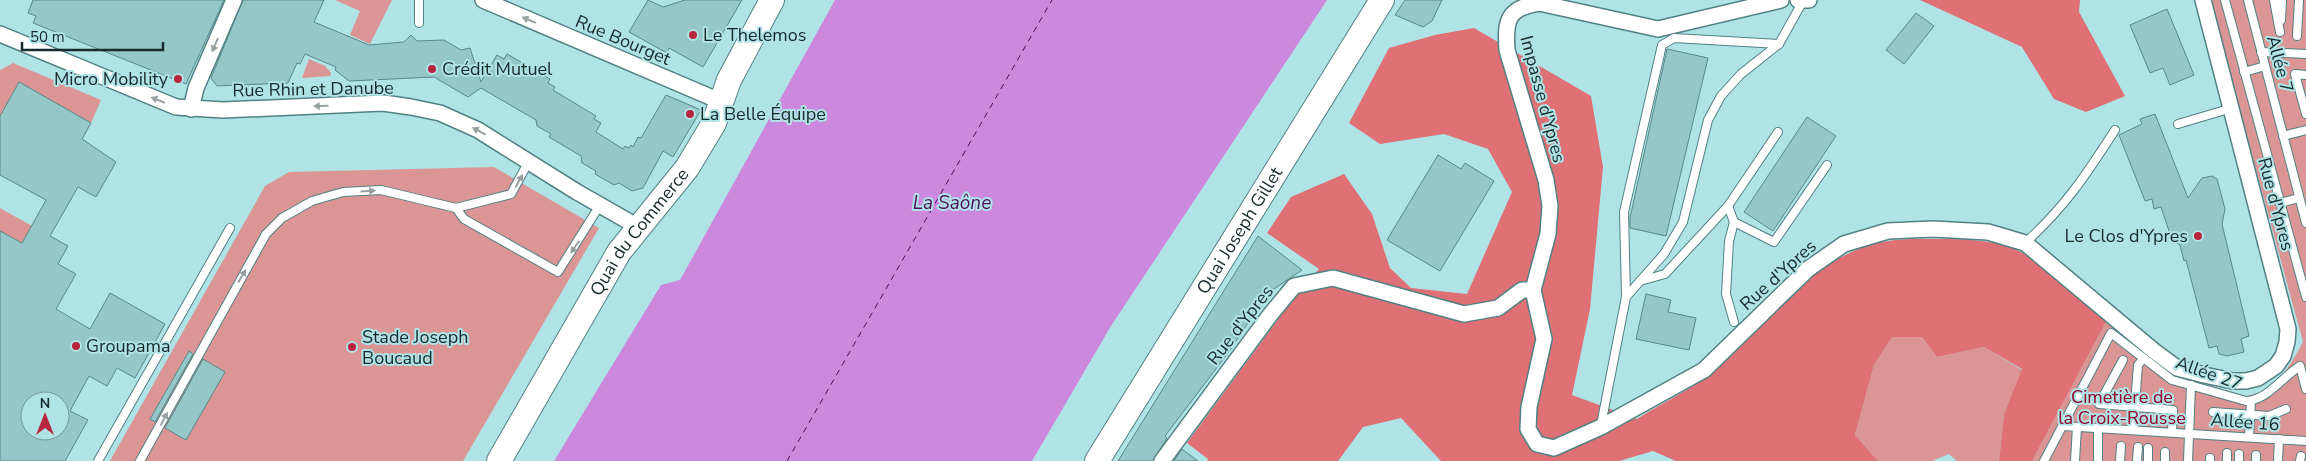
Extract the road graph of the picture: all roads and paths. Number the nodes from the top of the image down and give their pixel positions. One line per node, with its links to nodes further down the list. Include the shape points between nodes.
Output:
1 (234, 0): 25 (street, one-way to 25, via 196,88)
2 (419, 0): 14 (lane)
3 (483, 0): 23 (street, Rue Bourget, one-way to 3)
4 (772, 0): 23 (main road, Quai du Commerce, via 729,80)
5 (1382, 0): 78 (main road, Quai Joseph Gillet)
6 (1781, 0): 48 (street, Impasse d'Ypres, via 1658,29 1539,3 1522,6 1511,15 1506,31 1507,50 1546,180 1550,206 1548,234)
7 (1803, 0): 17 (lane)
8 (2203, 0): 24 (street, Rue d'Ypres)
9 (2225, 0): 21 (lane)
10 (2248, 0): 18 (lane, Allée 7)
11 (2274, 0): 12 (lane, via 2280,32)
12 (2282, 0)
13 (2299, 0): 16 (lane)
14 (419, 23)
15 (0, 34): 25 (street, Rue Rhin et Danube, one-way to 15, via 176,107)
16 (2297, 36)
17 (1779, 44): 47 (lane, via 1741,74 1720,96 1708,120 1684,222 1664,254); 49 (lane, via 1674,38 1662,45 1624,212)
18 (2261, 52): 19 (lane); 20 (lane, Allée 7)
19 (2306, 54)
20 (2265, 66): 21 (lane); 31 (lane, Allée 7)
21 (2244, 72): 37 (lane)
22 (2306, 74): 26 (lane, via 2295,74)
23 (722, 102): 45 (main road, Quai du Commerce, via 714,124 687,168)
24 (2232, 108): 27 (lane); 46 (street, Rue d'Ypres, via 2288,329 2283,356 2266,373 2246,382 2177,368)
25 (191, 109): 32 (street, Rue Rhin et Danube, one-way to 25, via 478,130 440,113 411,106 383,103)
26 (2306, 114)
27 (2178, 124)
28 (2115, 130): 46 (lane, via 2075,191 2051,220)
29 (2306, 130): 31 (lane)
30 (1778, 132): 39 (lane)
31 (2283, 136): 34 (lane, Allée 7)
32 (529, 162): 38 (street, Rue Rhin et Danube); 40 (lane, one-way to 32, via 511,194)
33 (1828, 165): 42 (lane, via 1774,242)
34 (2297, 188): 35 (lane); 36 (lane, Allée 7)
35 (2306, 188)
36 (2299, 198): 37 (lane); 41 (lane, Allée 7)
37 (2280, 203): 50 (lane)
38 (600, 205): 40 (lane, one-way to 40, via 558,272 464,219); 45 (street, Rue Rhin et Danube)
39 (1728, 206): 42 (lane); 47 (lane, via 1666,274)
40 (456, 208): 76 (lane, one-way to 40, via 266,234 282,218 312,201 343,192 381,190)
41 (2305, 215): 43 (lane, Allée 7)
42 (1734, 222): 51 (lane, via 1729,241 1726,294)
43 (2306, 224)
44 (230, 228): 75 (lane)
45 (640, 228): 77 (main road, Quai du Commerce, via 615,259)
46 (2025, 243): 62 (street, Rue d'Ypres, via 1988,232 1933,229 1888,231 1844,244 1808,269 1704,370)
47 (1640, 281): 49 (lane)
48 (1533, 290): 62 (street, Rue d'Ypres, via 1544,339 1529,407 1528,429 1537,444 1554,448); 79 (street, Rue d'Ypres, via 1522,290 1498,308 1464,314 1334,278 1294,286)
49 (1626, 297): 62 (lane)
50 (2306, 297)
51 (1734, 322)
52 (2143, 359): 54 (lane, Allée 27, via 2172,380); 57 (lane, via 2138,365); 61 (lane, Allée 27, via 2111,333)
53 (2123, 360): 57 (lane, via 2099,404)
54 (2191, 385): 56 (lane, Allée 27); 67 (lane)
55 (2306, 389): 56 (lane, Allée 27, via 2300,366 2275,387)
56 (2251, 401): 60 (lane)
57 (2135, 407): 65 (lane); 66 (lane, via 2173,410)
58 (2286, 409): 60 (lane, via 2269,416)
59 (2213, 412): 60 (lane)
60 (2250, 414): 68 (lane)
61 (2063, 426): 63 (lane, Allée 16); 80 (lane)
62 (1601, 427)
63 (2077, 427): 64 (lane, Allée 16); 81 (lane)
64 (2098, 428): 65 (lane, Allée 16); 82 (lane)
65 (2133, 430): 66 (lane, Allée 16)
66 (2172, 432): 67 (lane, Allée 16)
67 (2190, 434): 68 (lane, Allée 16); 87 (lane)
68 (2249, 437): 69 (lane, Allée 16)
69 (2279, 439): 70 (lane, Allée 16); 88 (lane)
70 (2306, 441)
71 (2121, 446): 83 (lane)
72 (2138, 447): 84 (lane)
73 (2148, 448): 85 (lane)
74 (2165, 452): 86 (lane)
75 (98, 461)
76 (140, 461)
77 (499, 461)
78 (1097, 461)
79 (1162, 461)
80 (2044, 461)
81 (2075, 461)
82 (2098, 461)
83 (2120, 461)
84 (2137, 461)
85 (2148, 461)
86 (2165, 461)
87 (2188, 461)
88 (2278, 461)

